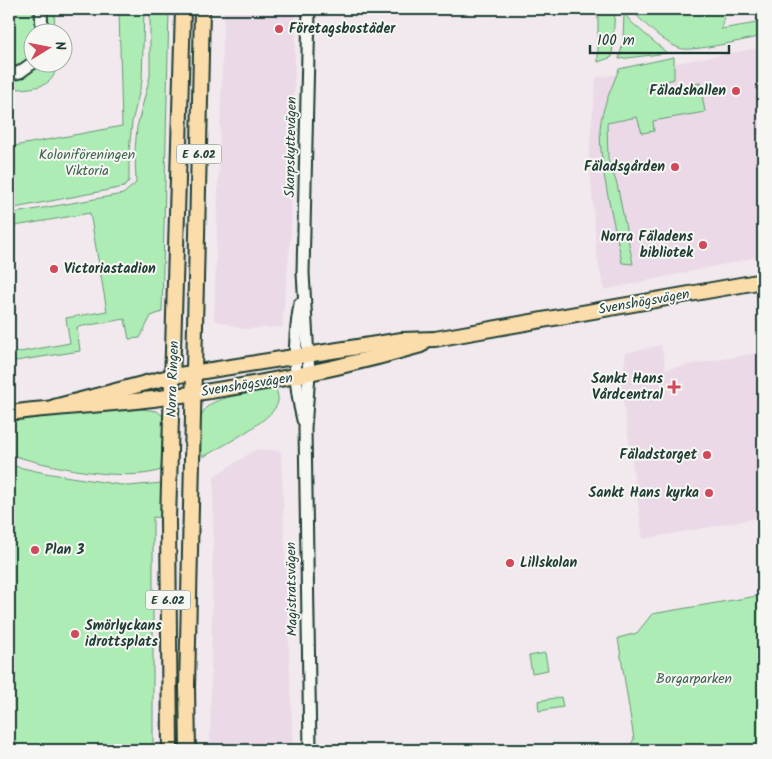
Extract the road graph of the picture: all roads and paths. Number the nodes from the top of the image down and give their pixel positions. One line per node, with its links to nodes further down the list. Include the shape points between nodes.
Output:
1 (41, 9): 5 (street)
2 (182, 9): 12 (main road, Norra Ringen / E 6.02)
3 (202, 9): 11 (main road, Norra Ringen / E 6.02)
4 (309, 9): 10 (street, Skarpskyttevägen)
5 (42, 22)
6 (22, 71): 7 (street)
7 (9, 75)
8 (763, 281): 9 (main road, Svenshögsvägen)
9 (435, 339): 10 (main road, Svenshögsvägen, via 411,339); 13 (main road, Svenshögsvägen, via 380,357)
10 (301, 355): 11 (main road, Svenshögsvägen); 13 (street, Skarpskyttevägen)
11 (194, 373): 12 (main road, Svenshögsvägen); 14 (main road, Norra Ringen / E 6.02)
12 (173, 376): 15 (main road, Norra Ringen / E 6.02); 16 (main road, Svenshögsvägen)
13 (302, 376): 14 (main road, Svenshögsvägen); 20 (street, Magistratsvägen)
14 (193, 394): 15 (main road, Svenshögsvägen); 19 (main road, Norra Ringen / E 6.02)
15 (172, 396): 16 (main road, Svenshögsvägen, via 103,405); 18 (main road, Norra Ringen / E 6.02, via 168,520)
16 (54, 407): 17 (main road, Svenshögsvägen)
17 (9, 413)
18 (170, 750)
19 (188, 750)
20 (310, 750)

